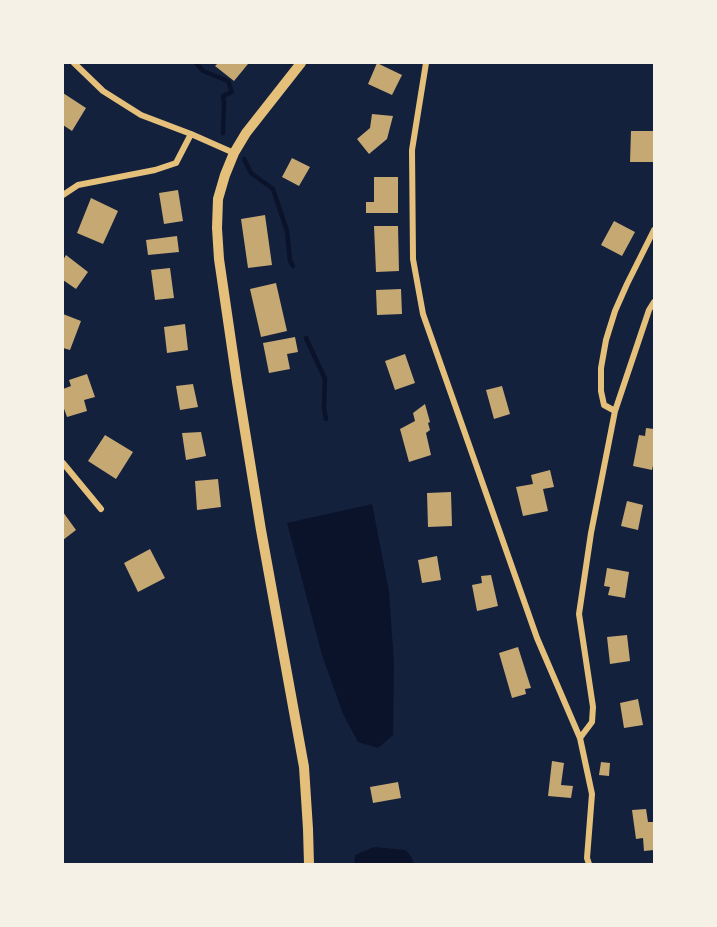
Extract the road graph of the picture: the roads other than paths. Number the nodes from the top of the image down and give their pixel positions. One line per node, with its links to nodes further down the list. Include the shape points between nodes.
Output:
1 (74, 63): 4 (street, via 103,91 141,116)
2 (301, 63): 5 (main road)
3 (426, 63): 12 (street, via 412,150 412,259 423,314 537,638)
4 (191, 134): 5 (street); 6 (street, via 176,163 78,185)
5 (234, 153): 13 (main road, via 218,199 219,259 261,530 304,767)
6 (63, 195)
7 (654, 230): 9 (street, via 615,311 606,340 601,391 604,405)
8 (654, 302): 9 (street)
9 (615, 411): 12 (street, via 579,614 593,707 592,722)
10 (63, 463): 11 (street)
11 (101, 509)
12 (580, 738): 14 (street, via 592,794)
13 (309, 864)
14 (589, 864)

